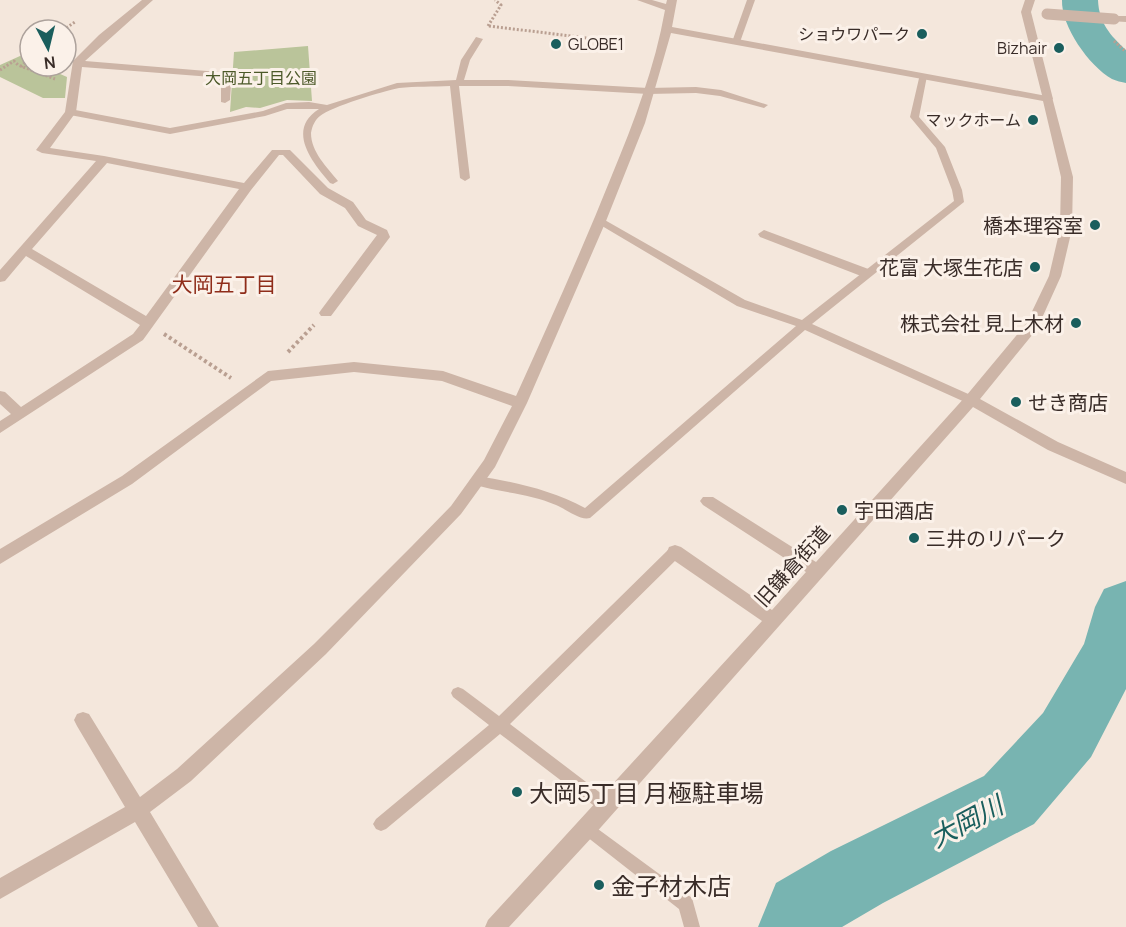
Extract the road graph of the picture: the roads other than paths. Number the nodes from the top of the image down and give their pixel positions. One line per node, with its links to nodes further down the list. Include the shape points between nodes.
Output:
1 (148, 0): 11 (street)
2 (642, 0): 5 (street)
3 (751, 0): 10 (lane)
4 (1030, 0): 6 (street)
5 (672, 5): 8 (street)
6 (1026, 12): 7 (street, bridge); 17 (street, 旧鎌倉街道)
7 (1126, 19)
8 (667, 29): 10 (street); 16 (street)
9 (479, 39): 15 (lane, via 466,57)
10 (736, 42): 13 (street)
11 (78, 62)
12 (78, 63): 18 (street, via 214,74 226,85)
13 (923, 76): 17 (street); 29 (lane, via 914,117 940,147 958,202)
14 (74, 78): 21 (street)
15 (457, 83): 16 (lane); 20 (lane, via 397,86); 23 (lane)
16 (648, 91): 19 (lane, via 721,93); 26 (street)
17 (1048, 99): 35 (street, 旧鎌倉街道, via 1067,177 1066,229 1055,276 1032,326)
18 (225, 100)
19 (764, 105)
20 (327, 108): 21 (lane, via 286,106 170,131); 24 (lane, via 310,118 307,137 319,165)
21 (69, 112): 22 (street, via 42,150)
22 (104, 159): 25 (street); 28 (street)
23 (465, 178)
24 (333, 181)
25 (247, 187): 31 (street, via 276,152 286,152 324,191 349,205 362,223 383,233 384,237); 32 (street)
26 (600, 221): 33 (lane, via 741,303); 36 (street)
27 (764, 234): 29 (street)
28 (26, 250): 30 (street); 32 (street)
29 (866, 273): 33 (lane)
30 (0, 278)
31 (326, 313)
32 (147, 323): 37 (street, via 138,337)
33 (804, 324): 35 (lane); 40 (lane, via 586,514 559,498)
34 (0, 396): 37 (street)
35 (971, 400): 39 (street, via 1053,446); 44 (street, 旧鎌倉街道)
36 (520, 403): 40 (street); 43 (street, via 443,376 354,368 268,376 127,480)
37 (20, 414): 38 (street)
38 (0, 428)
39 (1122, 476)
40 (477, 481): 50 (street, via 418,551 320,649 184,775)
41 (708, 501): 44 (street)
42 (675, 552): 45 (street); 48 (lane)
43 (0, 558)
44 (816, 570): 45 (street, 旧鎌倉街道)
45 (772, 619): 49 (street, 旧鎌倉街道)
46 (458, 693): 48 (lane)
47 (83, 720): 50 (street)
48 (500, 725): 49 (lane); 51 (lane)
49 (606, 806): 52 (street, 旧鎌倉街道)
50 (138, 810): 53 (street); 54 (street)
51 (381, 824)
52 (587, 828): 55 (street, 旧鎌倉街道); 56 (lane, via 686,904)
53 (0, 889)
54 (209, 927)
55 (495, 927)
56 (692, 927)

